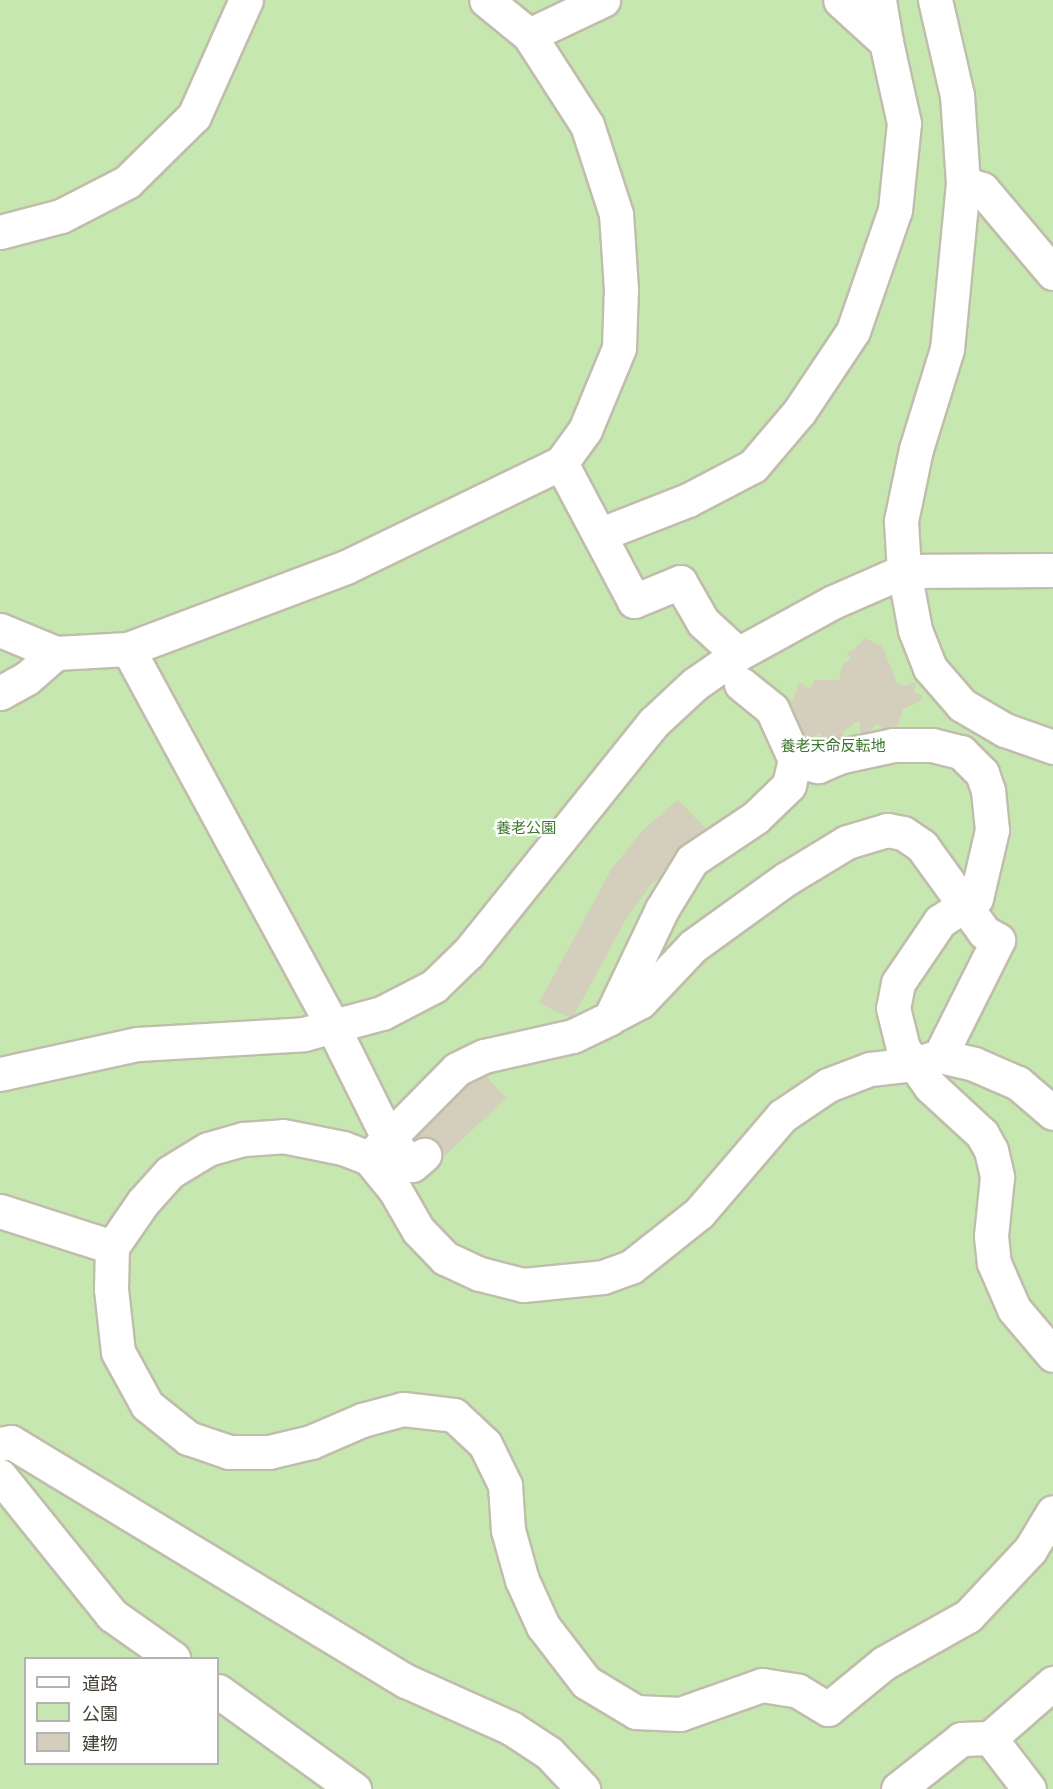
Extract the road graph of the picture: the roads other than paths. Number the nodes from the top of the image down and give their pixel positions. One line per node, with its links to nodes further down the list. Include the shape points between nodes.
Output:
1 (246, 0): 10 (street, via 194,116 127,182 61,216)
2 (486, 0): 7 (street)
3 (603, 0): 7 (street)
4 (840, 0): 8 (street)
5 (879, 0): 8 (street)
6 (934, 0): 9 (street, via 957,95)
7 (529, 35): 12 (street, via 587,125 616,214 621,289 619,348 585,430)
8 (886, 42): 13 (street, via 904,123 895,210 854,331 799,412 753,466 688,500)
9 (963, 183): 11 (street, via 982,189); 15 (street, via 947,349 916,449 901,520)
10 (0, 232)
11 (1053, 273)
12 (561, 463): 13 (street); 17 (street, via 346,567)
13 (601, 534): 19 (street, via 634,601 680,582 703,622)
14 (1053, 570): 15 (street)
15 (904, 571): 19 (street, via 833,602); 21 (street, via 915,630 930,668 962,705 1005,730)
16 (0, 630): 18 (street)
17 (128, 649): 18 (street); 25 (street)
18 (57, 653): 20 (street, via 27,678)
19 (740, 669): 22 (street, via 772,709); 25 (street, via 695,684 653,723 469,952 434,986 382,1013)
20 (0, 693)
21 (1053, 747)
22 (795, 760): 23 (street, via 818,766 842,756 892,745 932,745 961,752 985,782 992,830 976,898); 24 (street, via 789,785 755,818 692,860 662,909)
23 (962, 906): 24 (street, via 922,846 903,833 887,830 847,842 727,920 693,946 640,1002); 26 (street, via 984,932 998,940); 26 (street, via 940,921 898,983 893,1008 903,1048)
24 (610, 1018): 29 (street, via 573,1036 484,1056 457,1069)
25 (334, 1029): 27 (street, via 138,1044); 29 (street)
26 (927, 1060): 28 (street, via 974,1064 1017,1083); 29 (street, via 870,1069 828,1085 782,1116 699,1212 631,1267 603,1277 523,1285 480,1274 444,1258 418,1230 395,1190); 32 (street, via 930,1086 982,1134 991,1149 997,1177 991,1236 994,1263 1014,1309)
27 (0, 1074)
28 (1053, 1113)
29 (403, 1137): 31 (street, via 343,1148 283,1136 244,1139 208,1149 170,1172 143,1202)
30 (0, 1211): 31 (street)
31 (112, 1247): 35 (street, via 111,1289 118,1352 147,1405 188,1438 230,1452 269,1452 311,1442 362,1420 403,1409 454,1415 485,1444 505,1485 508,1530 522,1580 543,1626 586,1682 636,1713 680,1714 762,1685 798,1691 828,1709 884,1663 968,1616 1030,1550)
32 (1053, 1355)
33 (0, 1444): 41 (street, via 11,1442 406,1681 511,1728 549,1753)
34 (0, 1476): 36 (street, via 112,1615)
35 (1053, 1512)
36 (170, 1657)
37 (1053, 1683): 39 (street)
38 (219, 1692): 40 (street)
39 (990, 1738): 42 (street, via 962,1739); 43 (street)
40 (354, 1789)
41 (583, 1789)
42 (897, 1789)
43 (1029, 1789)

